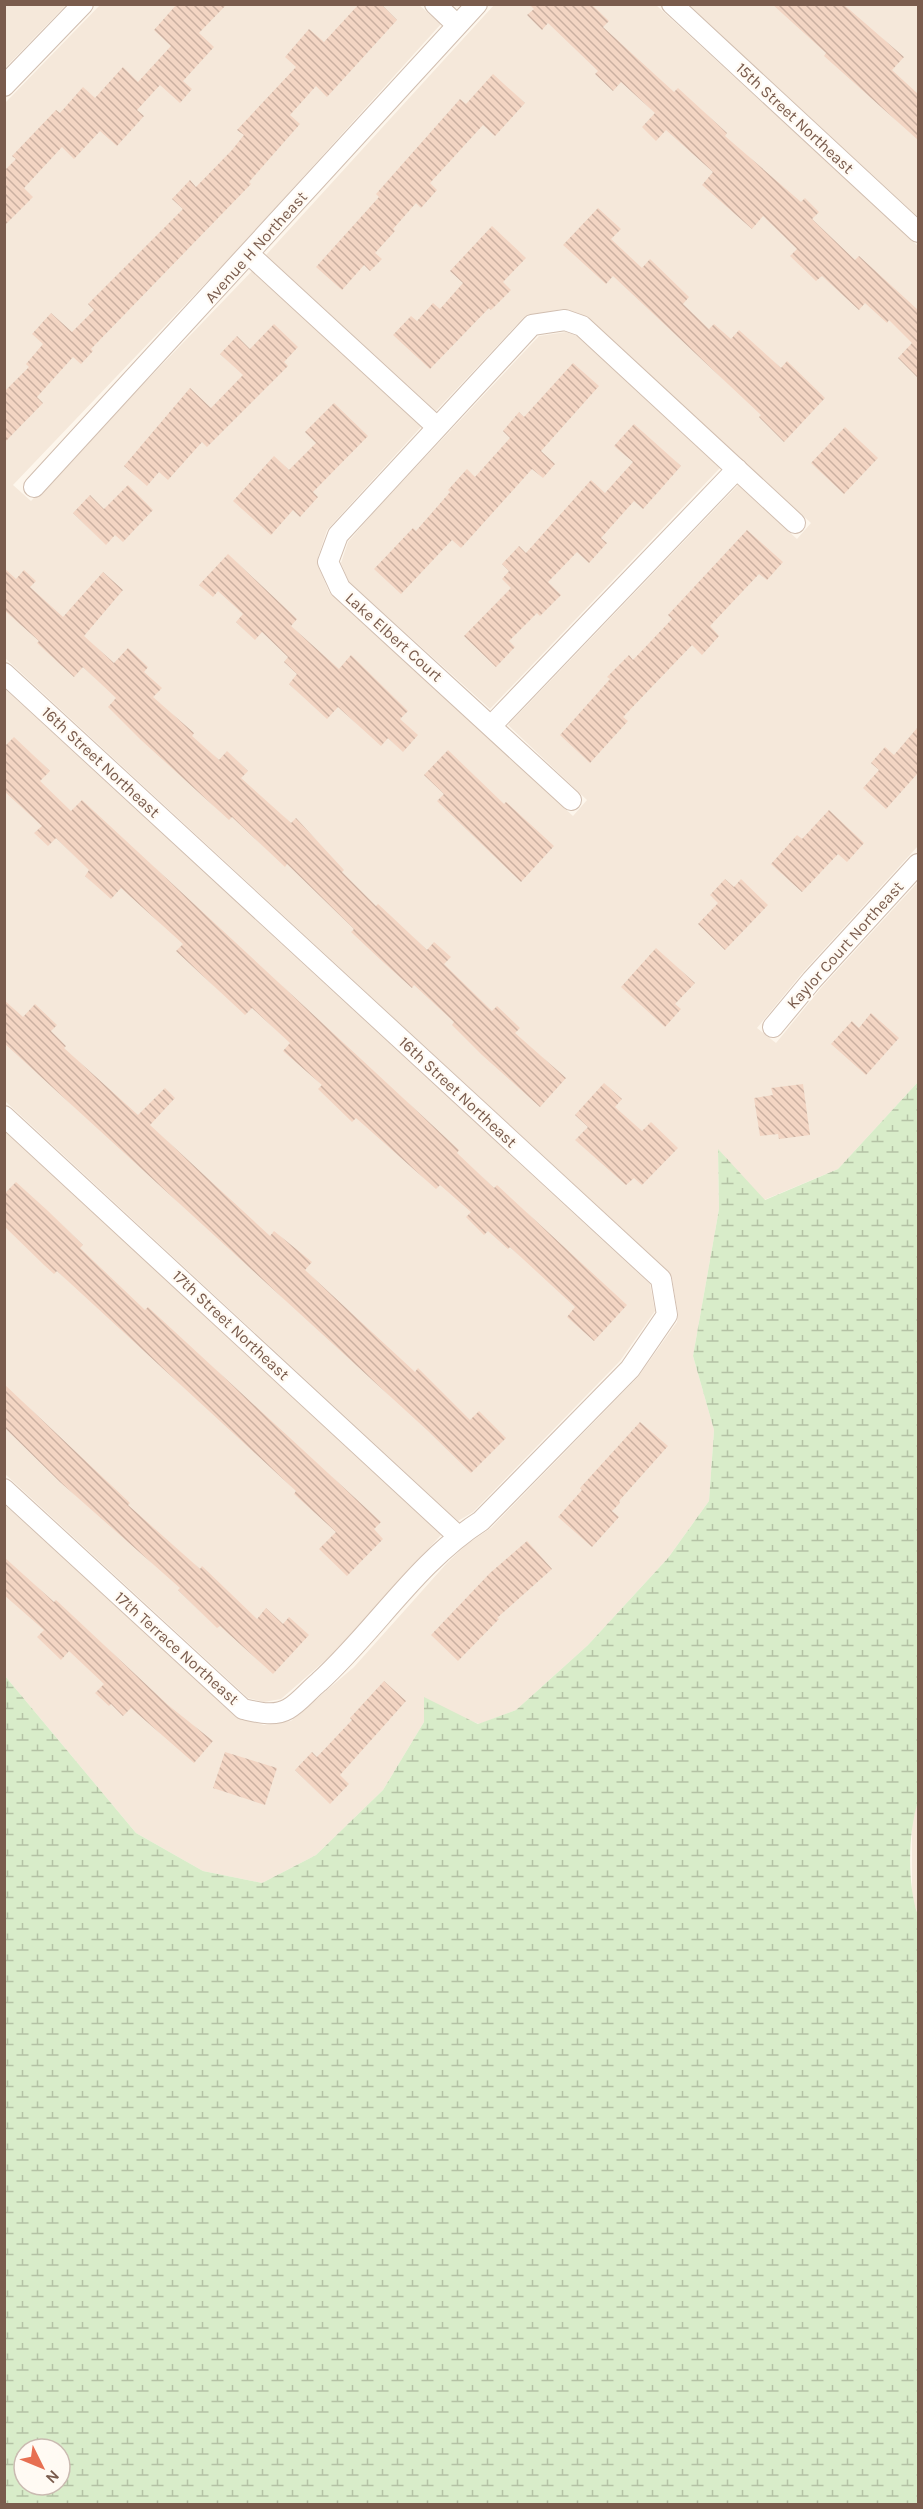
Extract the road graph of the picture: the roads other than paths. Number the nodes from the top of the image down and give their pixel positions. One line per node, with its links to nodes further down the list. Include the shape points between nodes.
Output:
1 (82, 4): 6 (street)
2 (435, 4): 5 (street)
3 (477, 4): 5 (street, Avenue H Northeast)
4 (672, 4): 7 (street, 15th Street Northeast)
5 (457, 24): 8 (street, Avenue H Northeast)
6 (4, 86)
7 (918, 232)
8 (250, 255): 9 (street); 11 (street, Avenue H Northeast)
9 (437, 427): 10 (street, Lake Elbert Court, via 532,326 565,320 582,326); 14 (street, Lake Elbert Court, via 338,536 328,562 340,588)
10 (737, 469): 12 (street, Lake Elbert Court); 14 (street)
11 (34, 487)
12 (795, 523)
13 (4, 673): 20 (street, 16th Street Northeast, via 661,1279 667,1315 630,1369 482,1521)
14 (492, 725): 15 (street, Lake Elbert Court)
15 (571, 800)
16 (918, 864): 17 (street, Kaylor Court Northeast)
17 (773, 1027)
18 (4, 1116): 20 (street, 17th Street Northeast)
19 (4, 1489): 20 (street, 17th Terrace Northeast, via 243,1709 265,1714 287,1710 345,1658)
20 (458, 1536)

